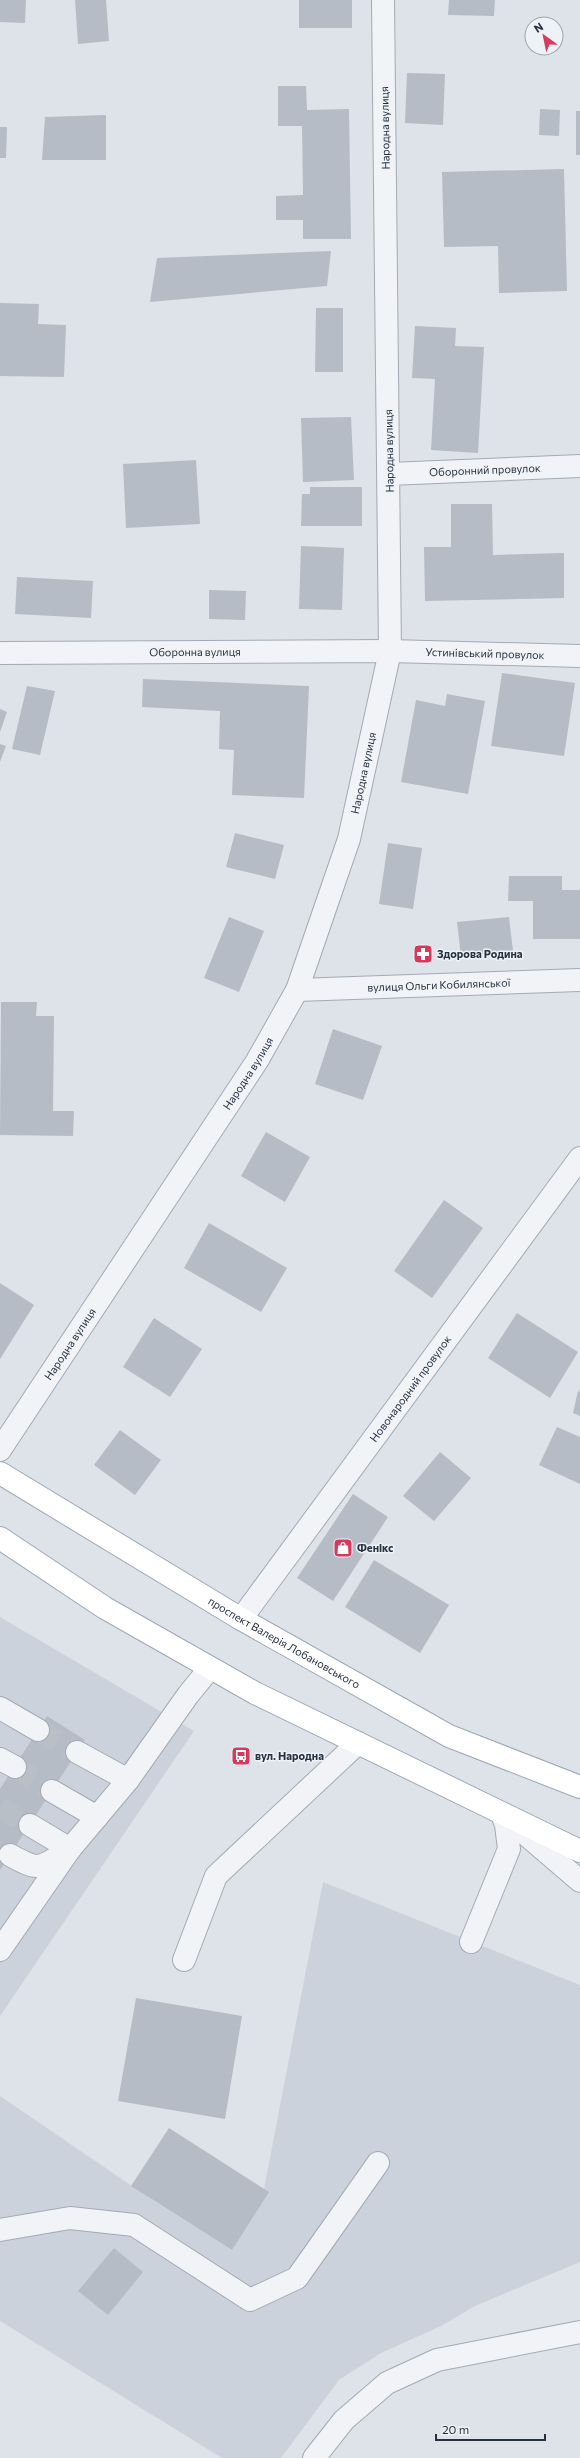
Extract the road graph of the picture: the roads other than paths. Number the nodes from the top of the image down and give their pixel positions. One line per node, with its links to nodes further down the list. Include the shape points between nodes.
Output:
1 (383, 0): 3 (street, Народна вулиця)
2 (580, 466): 3 (street, Оборонний провулок)
3 (389, 474): 4 (street, Народна вулиця)
4 (390, 652): 5 (street, Оборонна вулиця); 6 (street, Устинівський провулок); 8 (street, Народна вулиця, via 349,839)
5 (0, 653)
6 (580, 656)
7 (580, 980): 8 (street, вулиця Ольги Кобилянської)
8 (297, 990): 10 (street, Народна вулиця, via 257,1062)
9 (580, 1158): 13 (street, Новонародний провулок)
10 (0, 1450)
11 (0, 1473): 13 (main road, проспект Валерія Лобановського)
12 (0, 1538): 14 (main road, via 105,1608)
13 (240, 1619): 20 (main road, проспект Валерія Лобановського, via 449,1736)
14 (210, 1668): 17 (main road); 19 (street)
15 (0, 1708): 16 (street)
16 (38, 1730)
17 (358, 1743): 22 (main road); 31 (street, via 216,1876)
18 (77, 1752): 19 (street)
19 (128, 1780): 23 (street)
20 (580, 1787)
21 (52, 1791): 23 (street)
22 (502, 1814): 26 (main road); 28 (street); 29 (street, via 509,1849)
23 (97, 1817): 25 (street)
24 (30, 1825): 25 (street)
25 (70, 1849): 27 (street, via 43,1866 31,1867); 30 (street)
26 (580, 1851)
27 (10, 1855)
28 (580, 1881)
29 (471, 1942)
30 (0, 1950)
31 (184, 1960)
32 (378, 2163): 33 (street, via 297,2278 250,2300 134,2225 70,2218)
33 (0, 2230)
34 (580, 2332): 35 (street, via 436,2360 387,2383 344,2420)
35 (314, 2458)

